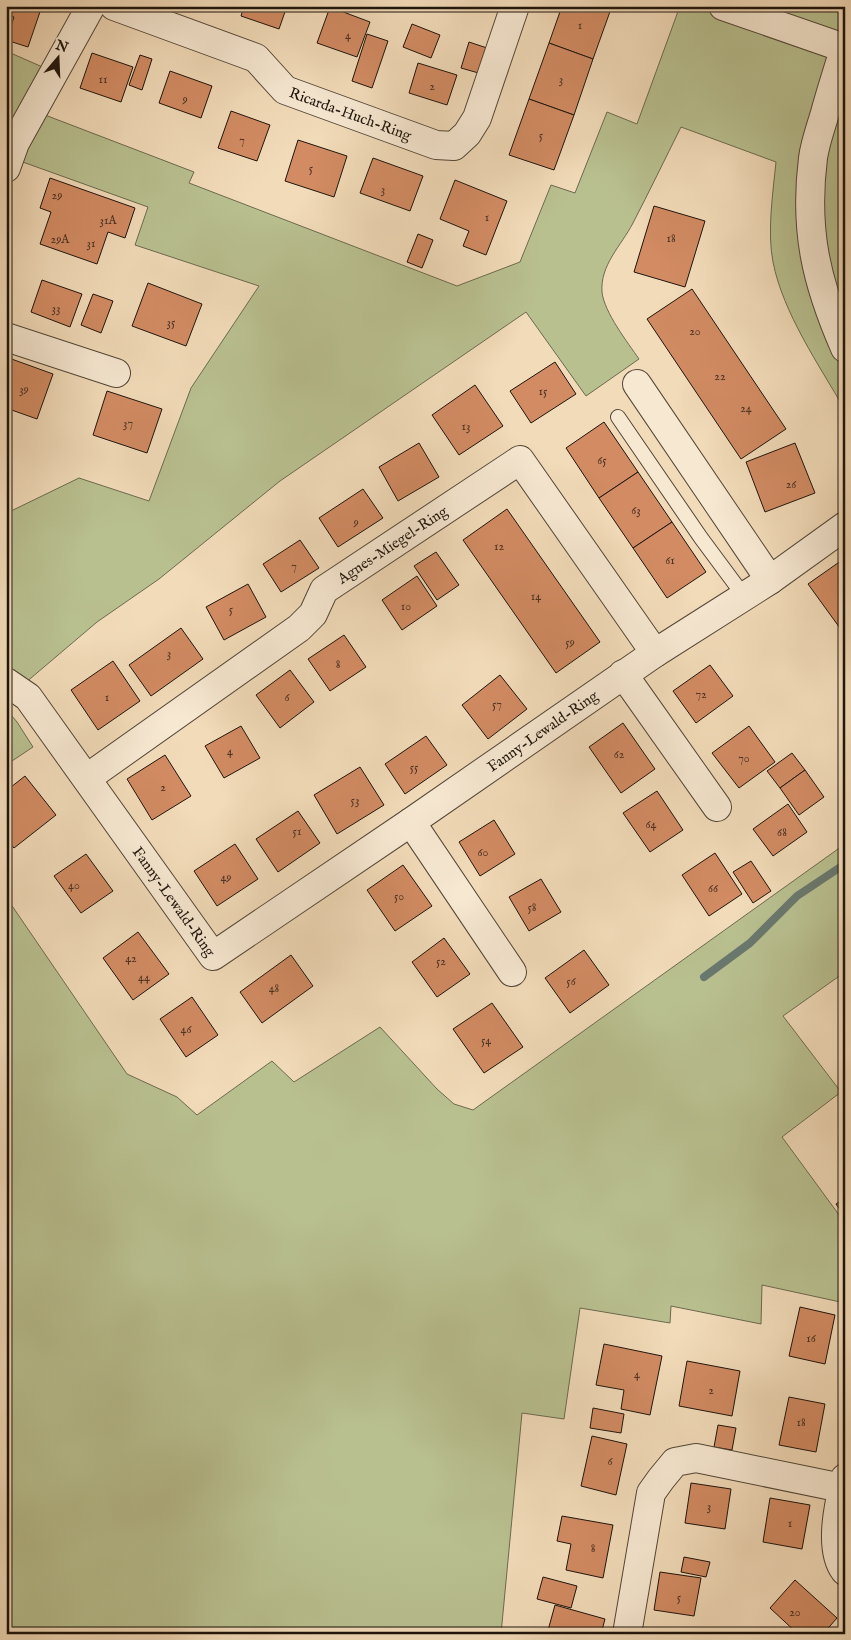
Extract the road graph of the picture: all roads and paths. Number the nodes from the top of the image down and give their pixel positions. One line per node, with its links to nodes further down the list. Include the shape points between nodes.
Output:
1 (91, 6): 6 (street, via 16,143)
2 (114, 6): 3 (street, Ricarda-Huch-Ring, via 256,58 285,90 436,145 454,146 467,134 476,118)
3 (515, 6)
4 (738, 9): 5 (street)
5 (844, 48): 8 (street, via 813,156 810,218 813,252 820,279 830,314)
6 (6, 168)
7 (6, 336): 9 (street)
8 (845, 348)
9 (116, 373)
10 (637, 384): 13 (street)
11 (618, 417): 14 (lane)
12 (845, 526): 13 (street, Fanny-Lewald-Ring)
13 (770, 580): 14 (street, Fanny-Lewald-Ring)
14 (744, 596): 15 (street, Fanny-Lewald-Ring)
15 (655, 653): 16 (street, Fanny-Lewald-Ring); 18 (street, Agnes-Miegel-Ring, via 520,460 324,590 313,614 299,628)
16 (623, 674): 19 (street); 20 (street, Fanny-Lewald-Ring)
17 (6, 682): 18 (street, Fanny-Lewald-Ring, via 28,697)
18 (87, 778): 20 (street, Fanny-Lewald-Ring, via 213,956)
19 (717, 807)
20 (411, 822): 21 (street)
21 (512, 972)
22 (844, 1483): 23 (street, via 835,1539 840,1564); 24 (street, via 696,1458 675,1462 651,1493)
23 (845, 1571)
24 (627, 1634)

